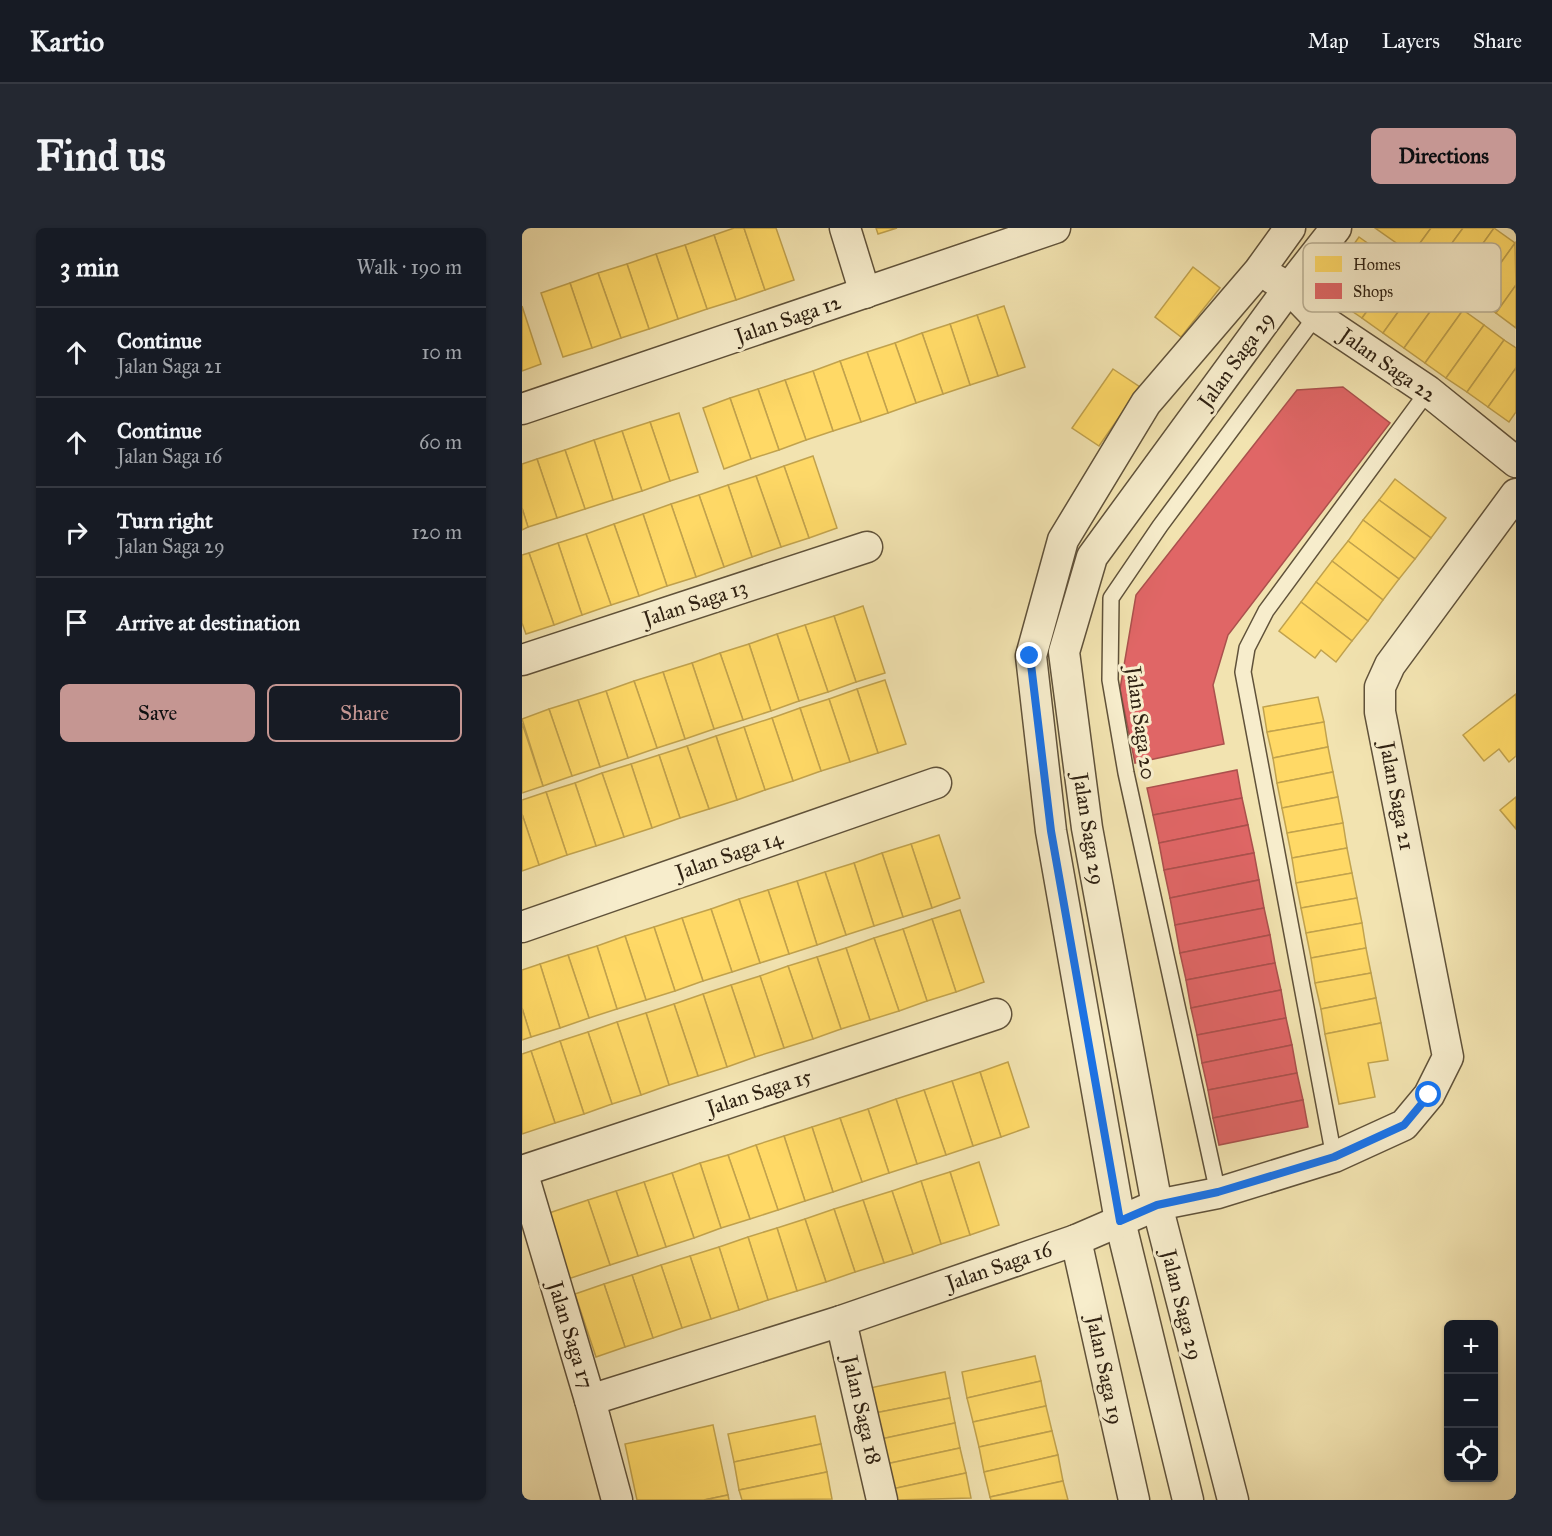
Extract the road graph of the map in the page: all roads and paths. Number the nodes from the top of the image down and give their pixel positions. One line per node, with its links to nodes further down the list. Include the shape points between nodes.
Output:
1 (845, 228): 9 (street)
2 (1055, 228): 9 (street, Jalan Saga 12)
3 (1290, 228): 7 (street, Jalan Saga 29)
4 (1336, 228): 5 (street, Jalan Saga 29)
5 (1324, 243)
6 (1303, 270): 8 (street, Jalan Saga 29)
7 (1259, 271): 8 (street, Jalan Saga 22); 27 (street, Jalan Saga 29, via 1146,403 1069,530 1030,656 1051,831)
8 (1289, 288): 10 (street, Jalan Saga 22); 26 (street, Jalan Saga 29, via 1092,557 1064,652 1087,828)
9 (865, 293): 14 (street, Jalan Saga 12)
10 (1303, 303)
11 (1312, 312): 12 (street, Jalan Saga 22)
12 (1316, 316): 13 (street, Jalan Saga 22); 25 (lane, Jalan Saga 20, via 1111,598 1110,680 1126,773)
13 (1428, 391): 15 (street, Jalan Saga 22); 23 (lane, via 1266,611 1243,661)
14 (522, 409)
15 (1516, 462)
16 (1516, 494): 22 (street, Jalan Saga 21, via 1390,665 1380,687 1380,712 1448,1057 1429,1095)
17 (867, 547): 18 (street, Jalan Saga 13)
18 (522, 660)
19 (936, 783): 20 (street, Jalan Saga 14)
20 (522, 927)
21 (996, 1014): 24 (street, Jalan Saga 15)
22 (1404, 1125): 23 (street, Jalan Saga 16)
23 (1334, 1157): 25 (street, Jalan Saga 16)
24 (522, 1171): 30 (street, Jalan Saga 17)
25 (1218, 1192): 26 (street, Jalan Saga 16)
26 (1157, 1205): 27 (street, Jalan Saga 16); 35 (street, Jalan Saga 29)
27 (1120, 1221): 28 (street, Jalan Saga 16); 34 (street, Jalan Saga 29)
28 (1076, 1240): 29 (street, Jalan Saga 16); 33 (street, Jalan Saga 19)
29 (842, 1321): 30 (street, Jalan Saga 16); 32 (street, Jalan Saga 18)
30 (590, 1400): 31 (street, Jalan Saga 17)
31 (617, 1500)
32 (882, 1500)
33 (1134, 1500)
34 (1188, 1500)
35 (1233, 1500)

